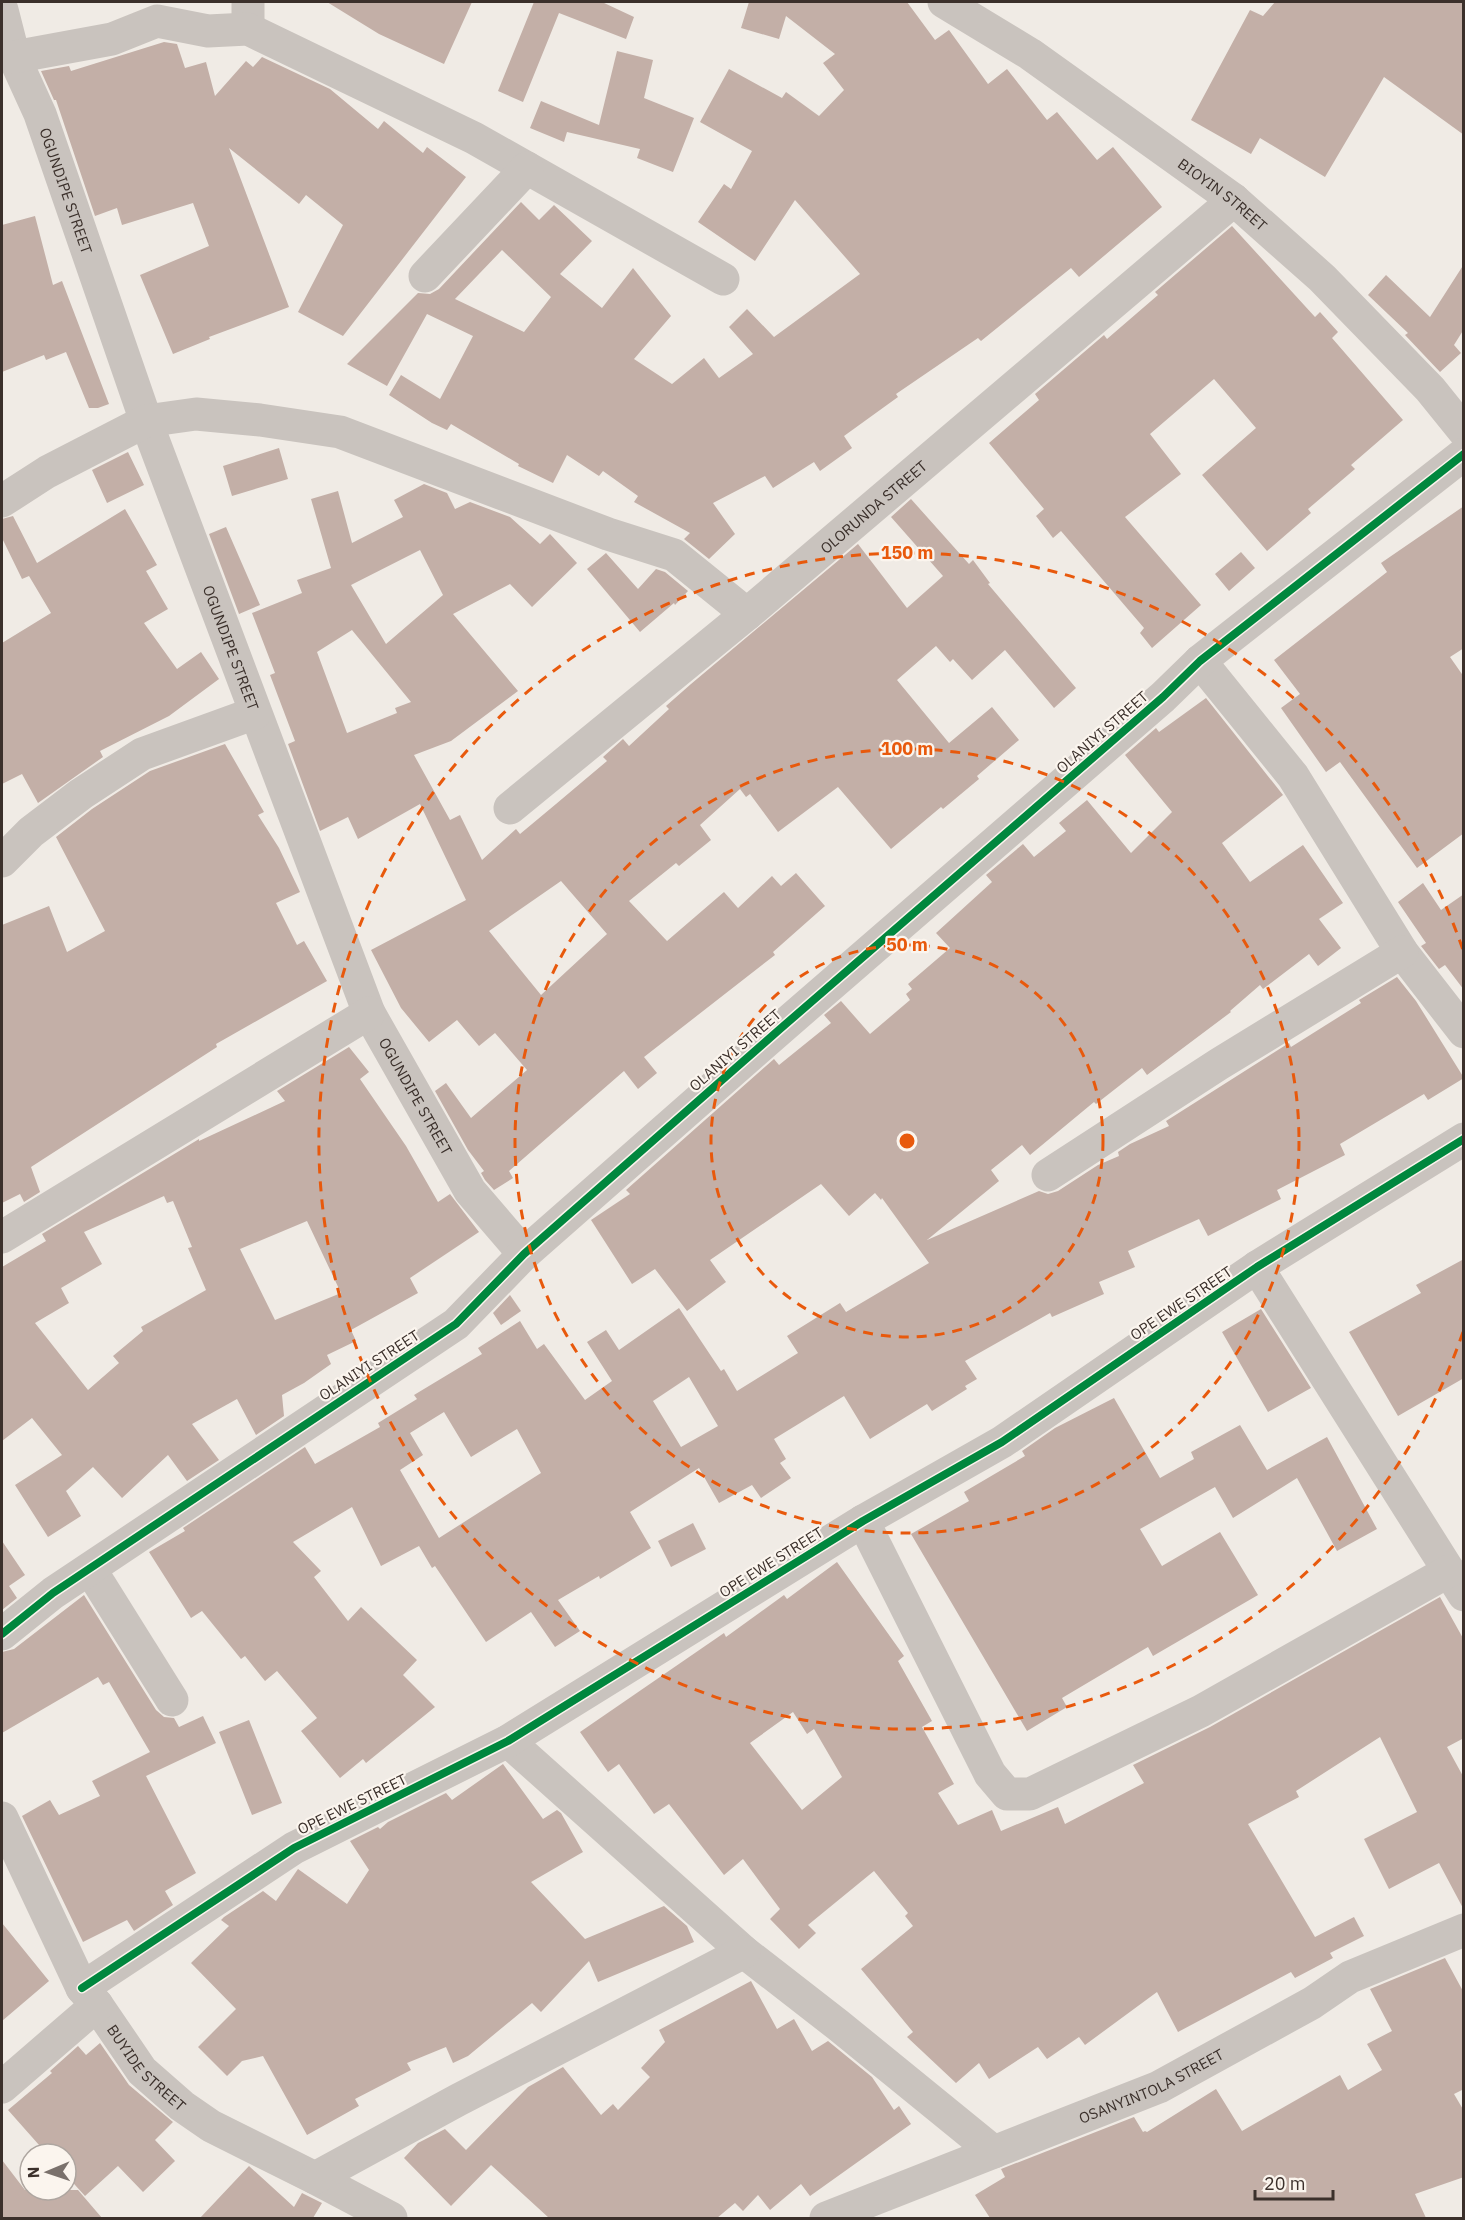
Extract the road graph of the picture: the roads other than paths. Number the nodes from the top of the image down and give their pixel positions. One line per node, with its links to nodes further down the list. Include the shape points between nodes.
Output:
1 (944, 2): 6 (street, BIOYIN STREET, via 1030,54)
2 (2, 10): 4 (street, OGUNDIPE STREET)
3 (248, 15): 4 (street, via 208,31 157,21 112,39); 5 (street)
4 (14, 57): 9 (street, OGUNDIPE STREET, via 40,114)
5 (527, 168): 7 (street); 8 (street)
6 (1234, 200): 10 (street, BIOYIN STREET, via 1322,278 1430,389); 13 (street, OLORUNDA STREET)
7 (425, 276)
8 (723, 279)
9 (146, 421): 12 (street, via 47,472); 13 (street, via 196,414 339,432 608,534 674,555); 15 (street, OGUNDIPE STREET)
10 (1464, 431)
11 (1464, 454): 14 (street, OLANIYI STREET)
12 (2, 501)
13 (747, 614): 16 (street, OLORUNDA STREET)
14 (1200, 661): 18 (street, via 1293,776); 24 (street, OLANIYI STREET, via 1164,697)
15 (255, 713): 17 (street, via 142,754 31,832); 19 (street, OGUNDIPE STREET)
16 (510, 807)
17 (2, 861)
18 (1402, 952): 20 (street); 22 (street)
19 (369, 1013): 23 (street); 24 (street, OGUNDIPE STREET, via 470,1191)
20 (1464, 1032)
21 (1464, 1139): 25 (street, OPE EWE STREET)
22 (1047, 1175)
23 (2, 1237)
24 (524, 1254): 27 (street, OLANIYI STREET, via 456,1324)
25 (1257, 1267): 26 (street, OPE EWE STREET, via 1002,1442); 28 (street)
26 (863, 1521): 28 (street, via 990,1774 1007,1794 1030,1794); 31 (street, OPE EWE STREET)
27 (90, 1569): 29 (street, OLANIYI STREET); 30 (street)
28 (1456, 1583)
29 (2, 1634)
30 (172, 1700)
31 (508, 1741): 34 (street); 35 (street, OPE EWE STREET, via 294,1848)
32 (2, 1818): 35 (street, BUYIDE STREET)
33 (1464, 1930): 37 (street, OSANYINTOLA STREET, via 1350,1977 1312,2003 1159,2087)
34 (744, 1952): 37 (street); 38 (street)
35 (89, 1996): 36 (street, OPE EWE STREET); 38 (street, BUYIDE STREET, via 142,2071 182,2106 211,2126)
36 (2, 2087)
37 (994, 2152): 40 (street, OSANYINTOLA STREET)
38 (315, 2178): 39 (street, BUYIDE STREET)
39 (392, 2218)
40 (826, 2218)

